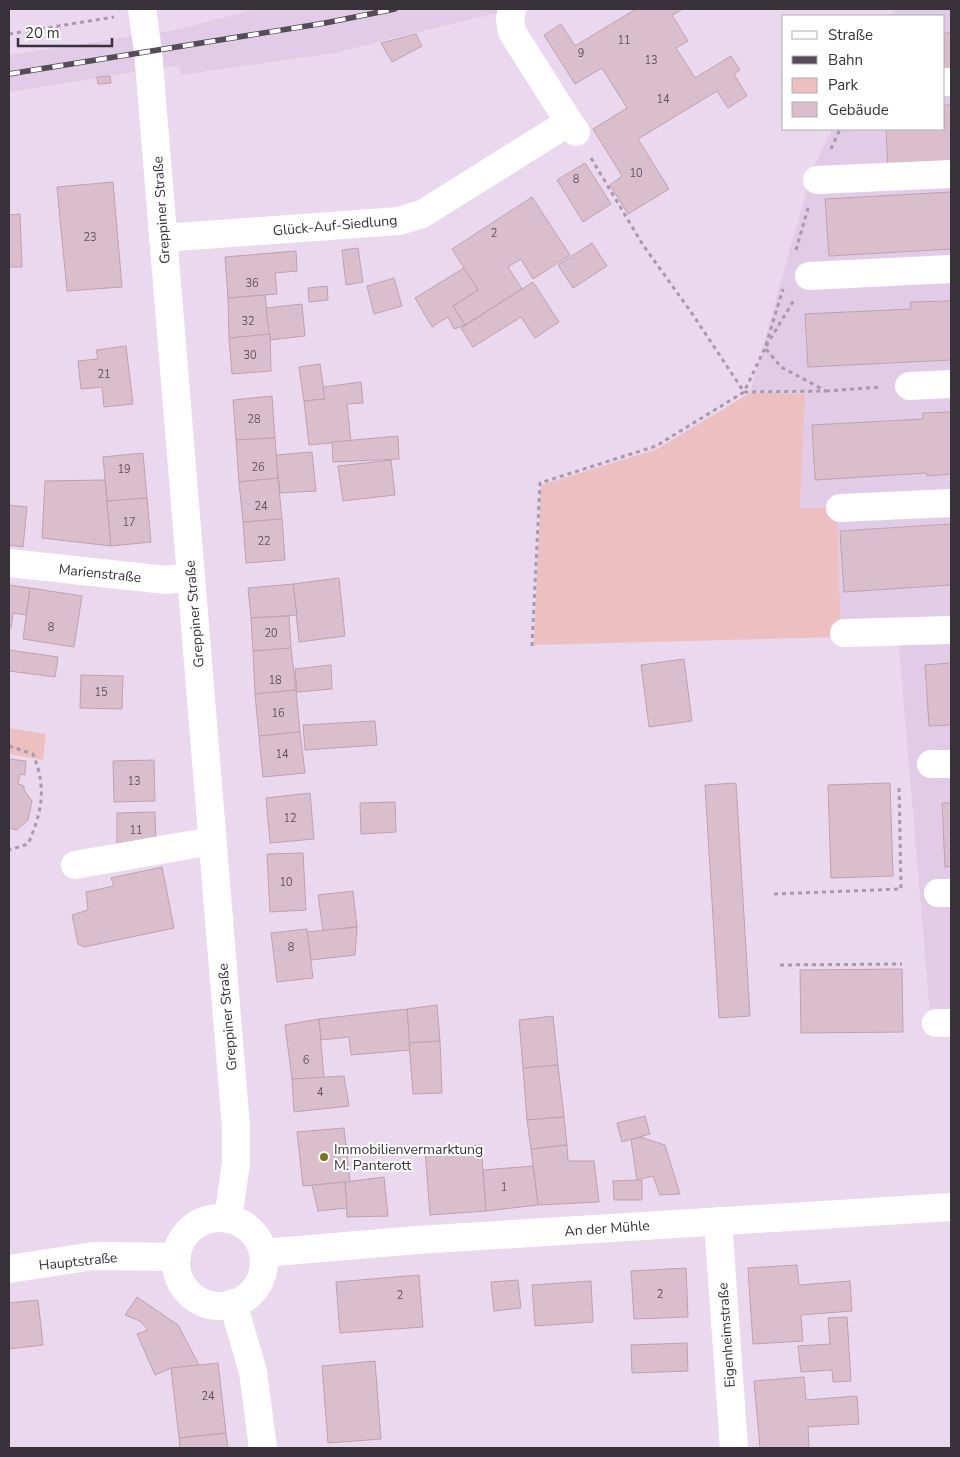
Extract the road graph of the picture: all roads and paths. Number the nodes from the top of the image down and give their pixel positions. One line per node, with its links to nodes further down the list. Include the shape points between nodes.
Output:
1 (512, 9): 4 (street, via 512,32)
2 (143, 10): 3 (path); 8 (street, Greppiner Straße)
3 (9, 34)
4 (572, 127): 8 (street, Glück-Auf-Siedlung, via 422,214 399,221); 16 (path, via 642,245)
5 (840, 130): 7 (path)
6 (951, 174): 7 (street)
7 (817, 180): 9 (path)
8 (163, 238): 20 (street, Greppiner Straße)
9 (795, 251)
10 (951, 269): 11 (street)
11 (796, 281): 12 (path); 12 (path)
12 (765, 348): 15 (path, via 781,366); 16 (path)
13 (951, 384): 14 (street)
14 (909, 386): 15 (path)
15 (826, 390): 16 (path)
16 (744, 392): 23 (path, via 656,446 540,483)
17 (951, 503): 18 (street)
18 (840, 508)
19 (9, 563): 20 (street, Marienstraße, via 166,580)
20 (191, 578): 26 (street, Greppiner Straße)
21 (951, 630): 22 (street)
22 (844, 633)
23 (532, 646)
24 (9, 746): 27 (path, via 33,754 41,773 40,817 28,844)
25 (899, 785): 29 (path, via 901,889)
26 (212, 841): 28 (street); 33 (street, Greppiner Straße, via 236,1127 236,1163)
27 (9, 850)
28 (75, 865)
29 (774, 894)
30 (902, 964): 31 (path)
31 (780, 965)
32 (951, 1206): 34 (street, An der Mühle)
33 (228, 1219): 35 (street, via 248,1228 258,1239); 36 (street, via 207,1220 194,1227 180,1243)
34 (718, 1221): 35 (street, An der Mühle); 40 (street, Eigenheimstraße)
35 (263, 1253): 38 (street, via 263,1269 258,1284)
36 (177, 1257): 37 (street, Hauptstraße, via 93,1256); 38 (street, via 180,1278 192,1295 212,1304)
37 (9, 1269)
38 (233, 1304): 39 (street, via 253,1372)
39 (263, 1448)
40 (734, 1448)

